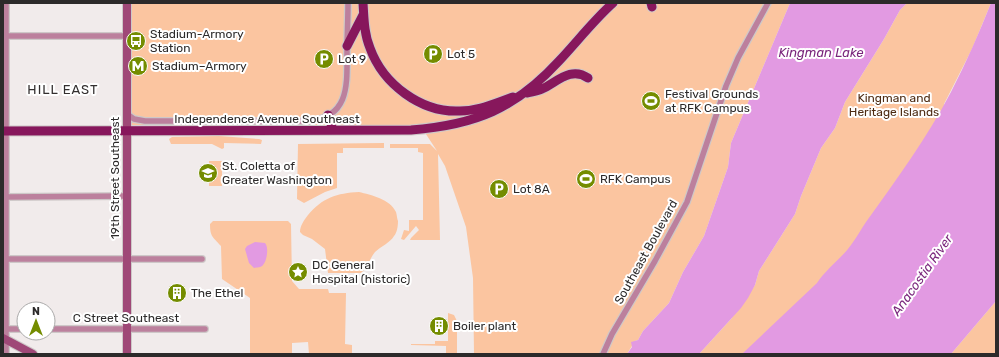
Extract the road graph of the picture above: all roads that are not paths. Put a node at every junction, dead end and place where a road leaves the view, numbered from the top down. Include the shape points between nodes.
1 (6, 3) edge
2 (126, 3) edge
3 (348, 3) edge
4 (363, 3) edge
5 (603, 3) edge
6 (613, 3) edge
7 (768, 3) edge
8 (364, 14) junction
9 (588, 28) junction
10 (4, 36) edge
11 (127, 36) junction
12 (347, 46) junction
13 (588, 78) dead end
14 (524, 94) junction
15 (494, 108) junction
16 (127, 114) junction
17 (328, 115) junction
18 (209, 126) junction
19 (278, 126) junction
20 (333, 130) junction
21 (4, 131) edge
22 (127, 132) junction
23 (127, 196) junction
24 (6, 197) junction
25 (4, 215) edge
26 (6, 259) junction
27 (126, 259) junction
28 (202, 259) dead end
29 (4, 329) edge
30 (16, 329) edge
31 (56, 329) edge
32 (127, 329) junction
33 (205, 329) dead end
34 (4, 339) edge
35 (6, 354) edge
36 (33, 354) edge
37 (126, 354) edge
38 (603, 354) edge

1 - 10 street
2 - 11 main road, 19th Street Southeast
3 - 12 street
4 - 8 main road, Independence Avenue Southeast
5 - 9 main road
6 - 9 main road, Independence Avenue Southeast
7 - 38 street, Southeast Boulevard via 726,86 686,202
8 - 12 main road
8 - 15 main road, Independence Avenue Southeast via 370,50 386,76 408,96 441,110
9 - 14 main road, Independence Avenue Southeast via 550,71
10 - 11 street
10 - 21 street
11 - 16 main road, 19th Street Southeast
12 - 17 street via 346,93 340,105
13 - 14 main road via 582,74 571,74 542,89
14 - 15 main road, Independence Avenue Southeast
15 - 20 main road, Independence Avenue Southeast via 481,118 426,129
16 - 18 street, Independence Avenue Southeast via 142,121
16 - 22 main road, 19th Street Southeast
17 - 19 street, Independence Avenue Southeast via 313,121
17 - 20 main road
18 - 19 main road, Independence Avenue Southeast
18 - 22 main road, Independence Avenue Southeast
19 - 20 main road, Independence Avenue Southeast
21 - 22 main road, Independence Avenue Southeast
21 - 24 street
22 - 23 main road, 19th Street Southeast
23 - 24 street
23 - 27 main road, 19th Street Southeast
24 - 25 street
25 - 26 street
26 - 27 street
26 - 29 street
27 - 28 street
27 - 32 main road, 19th Street Southeast
29 - 30 street
29 - 34 street
31 - 32 street, C Street Southeast
32 - 33 street, C Street Southeast
32 - 37 main road, 19th Street Southeast
34 - 35 street
34 - 36 main road

